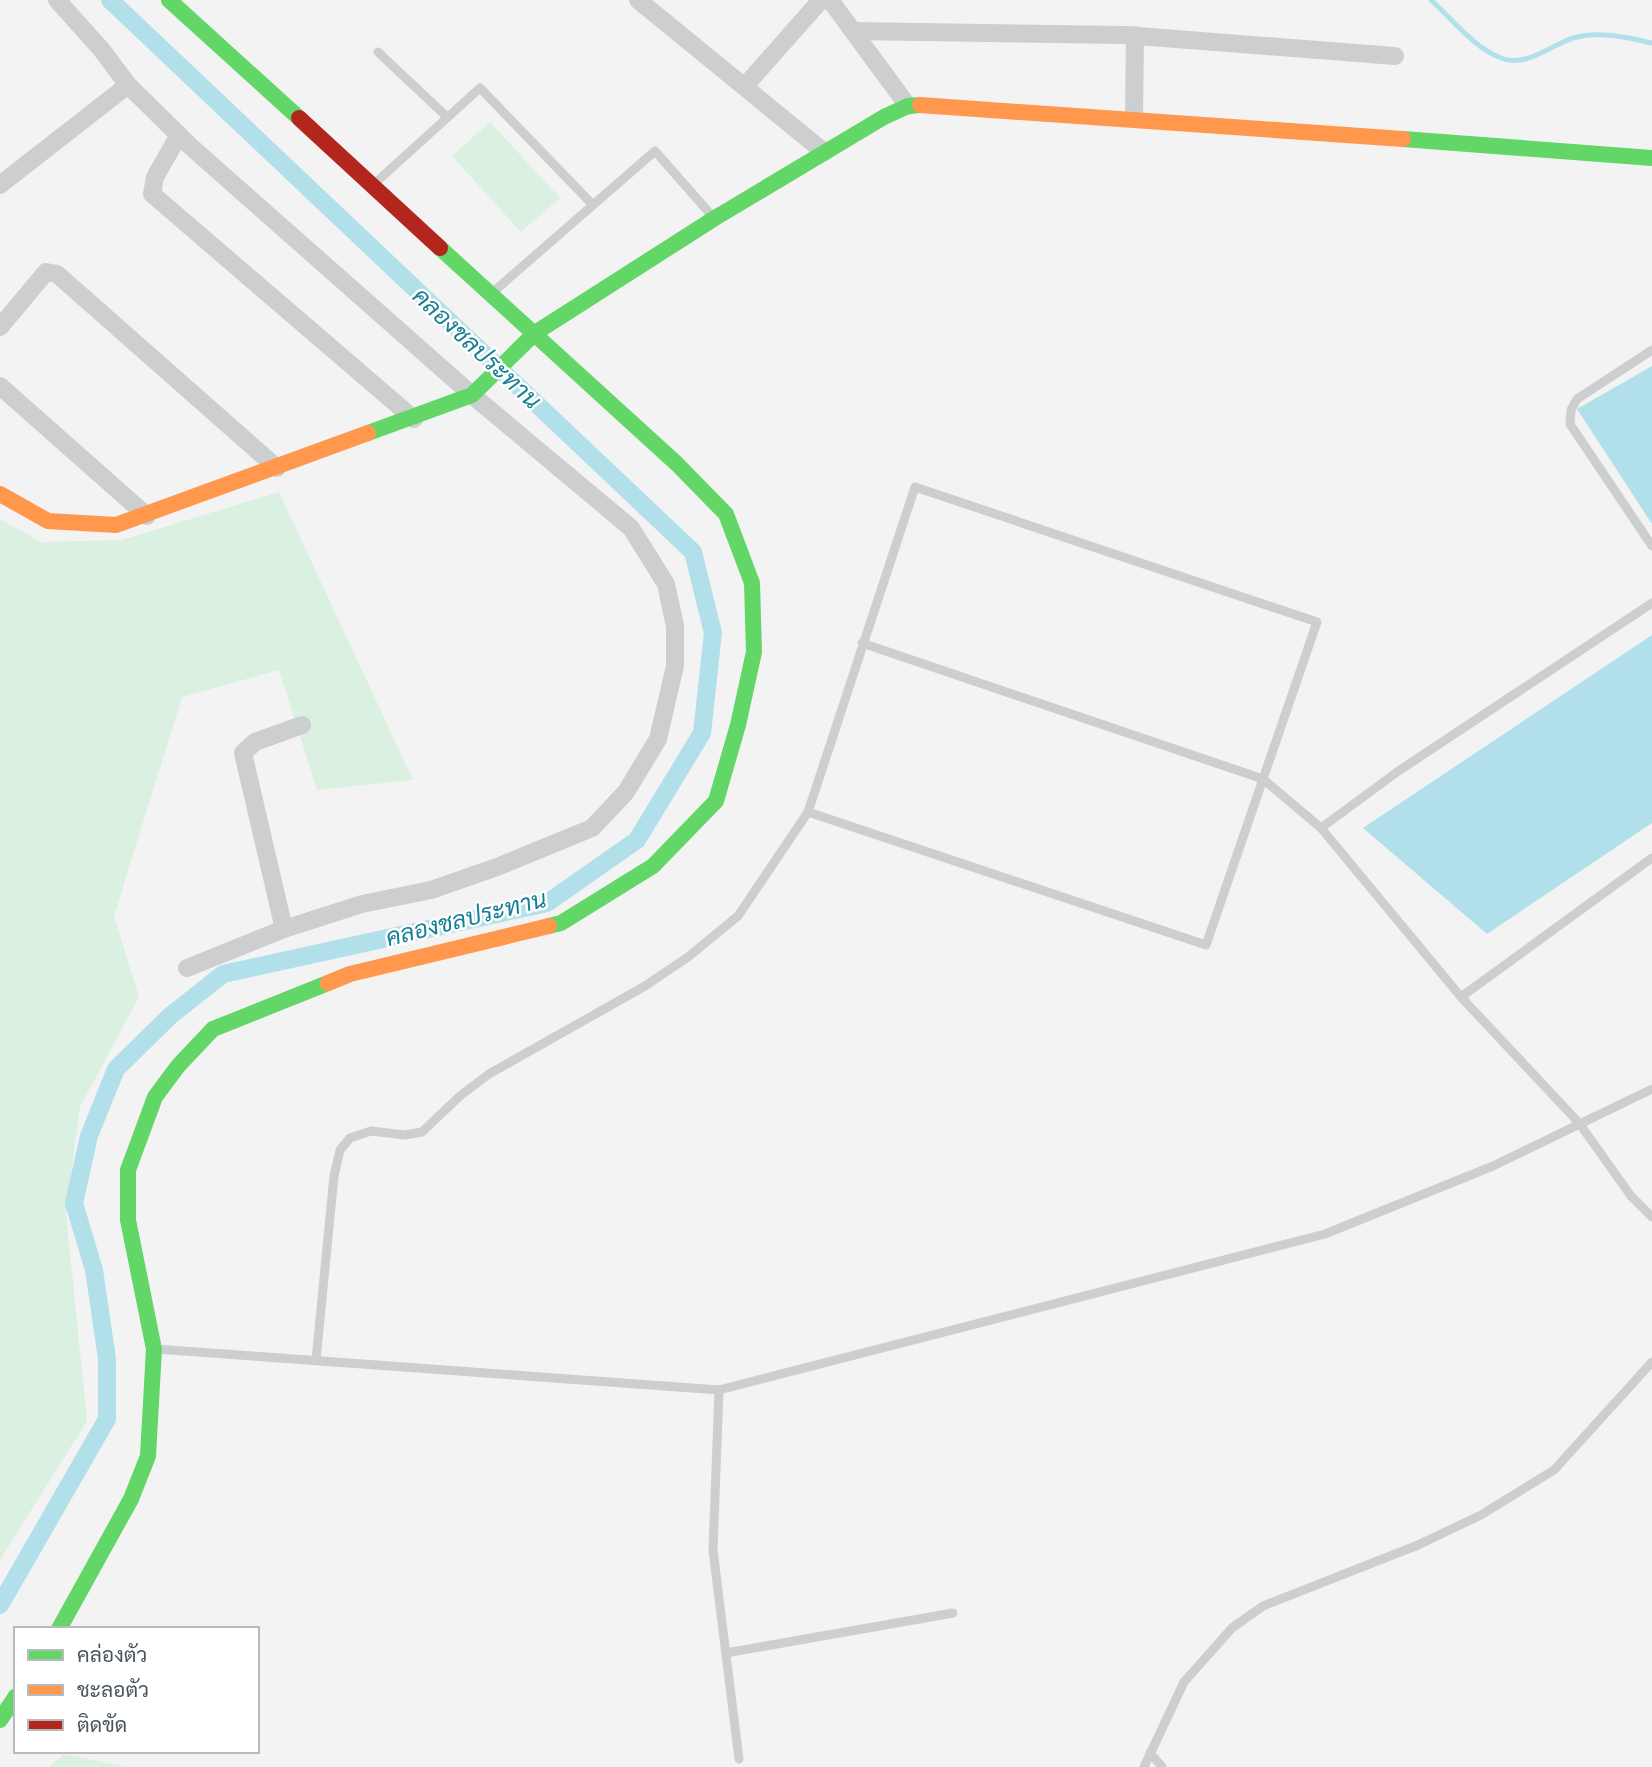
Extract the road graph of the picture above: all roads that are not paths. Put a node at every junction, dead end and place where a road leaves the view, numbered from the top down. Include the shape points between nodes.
1 (57, 0) edge
2 (169, 0) edge
3 (638, 0) edge
4 (821, 0) edge
5 (830, 0) edge
6 (853, 31) junction
7 (1135, 36) junction
8 (378, 52) dead end
9 (1395, 56) dead end
10 (128, 85) junction
11 (745, 86) junction
12 (908, 106) junction
13 (447, 117) junction
14 (1134, 117) junction
15 (179, 135) junction
16 (824, 152) junction
17 (1652, 158) edge
18 (0, 185) edge
19 (372, 186) junction
20 (593, 205) junction
21 (715, 218) junction
22 (492, 293) junction
23 (0, 327) edge
24 (535, 333) junction
25 (1652, 350) edge
26 (0, 386) edge
27 (472, 395) junction
28 (414, 419) junction
29 (277, 468) junction
30 (0, 494) edge
31 (147, 516) junction
32 (1652, 546) edge
33 (1652, 603) edge
34 (862, 643) junction
35 (302, 725) dead end
36 (1263, 779) junction
37 (808, 812) junction
38 (1321, 828) junction
39 (1652, 858) edge
40 (284, 929) junction
41 (187, 968) dead end
42 (1461, 997) junction
43 (1652, 1089) edge
44 (1579, 1123) junction
45 (1652, 1217) edge
46 (154, 1349) junction
47 (316, 1360) junction
48 (1652, 1362) edge
49 (719, 1390) junction
50 (953, 1613) dead end
51 (60, 1627) edge
52 (726, 1653) junction
53 (14, 1699) edge
54 (0, 1720) edge
55 (1150, 1752) junction
56 (739, 1759) dead end
57 (1144, 1767) edge
58 (1162, 1767) edge

1 - 10 street
2 - 19 street
3 - 11 street
4 - 11 street
5 - 6 street
6 - 7 street
6 - 12 street
7 - 9 street
7 - 14 street
8 - 13 lane
10 - 15 street
10 - 18 street
11 - 16 street
12 - 14 street via 933,103
12 - 16 street
13 - 19 lane
13 - 20 lane via 480,88
14 - 17 street
15 - 27 street
15 - 28 street via 155,177 152,194
16 - 21 street
19 - 22 street
20 - 21 lane via 654,151
20 - 22 lane
21 - 24 street
22 - 24 street
23 - 29 street via 46,272 57,274
24 - 27 street
24 - 46 street via 726,514 752,583 754,652 716,801 653,866 561,923 350,974 212,1029 155,1097 128,1170 128,1220
25 - 32 lane via 1577,399 1570,424
26 - 31 street
27 - 28 street
27 - 40 street via 631,528 666,584 675,626 675,666 658,739 626,792 592,828 431,890 362,904
28 - 29 street
29 - 31 street
30 - 31 street via 48,521 116,525
33 - 38 lane via 1397,772
34 - 36 lane
34 - 36 lane via 915,487 1317,622
34 - 37 lane
35 - 40 street via 255,742 243,753
36 - 37 lane via 1206,945
36 - 38 lane
37 - 47 lane via 738,916 688,957 489,1074 422,1132 371,1131 350,1138 340,1150 334,1176
38 - 42 lane
39 - 42 lane
40 - 41 street
42 - 44 lane
43 - 44 lane
44 - 45 lane via 1631,1196
44 - 49 lane via 1493,1166 1325,1234
46 - 47 lane
46 - 51 street via 149,1456 131,1499
47 - 49 lane
48 - 55 lane via 1554,1470 1481,1515 1263,1606 1232,1628 1184,1682
49 - 52 lane via 713,1550
50 - 52 lane
52 - 56 lane
53 - 54 street
55 - 57 lane
55 - 58 lane

